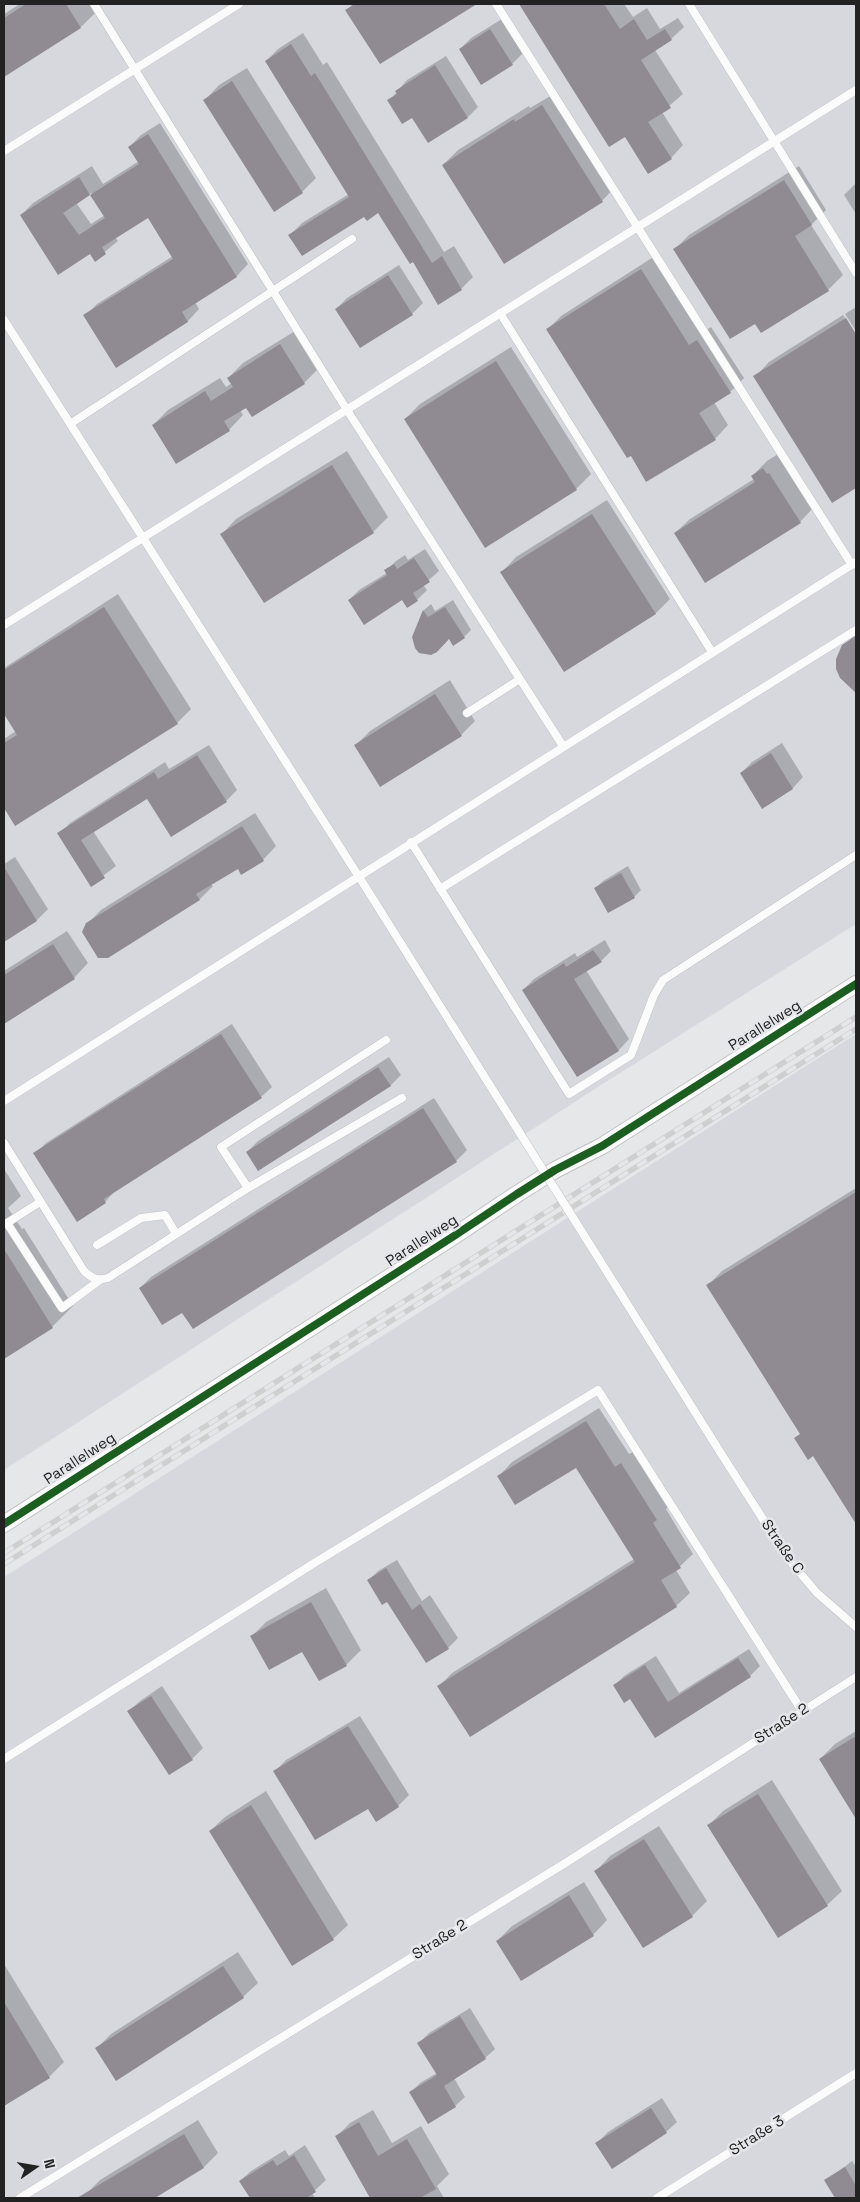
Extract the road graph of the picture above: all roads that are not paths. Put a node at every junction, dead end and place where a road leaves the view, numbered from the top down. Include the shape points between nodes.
1 (94, 4) edge
2 (239, 4) edge
3 (496, 4) edge
4 (689, 4) edge
5 (136, 68) junction
6 (856, 90) edge
7 (775, 141) junction
8 (4, 152) edge
9 (638, 227) junction
10 (352, 239) dead end
11 (856, 273) edge
12 (272, 290) junction
13 (500, 314) junction
14 (4, 320) edge
15 (347, 410) junction
16 (70, 424) junction
17 (142, 537) junction
18 (854, 563) edge
19 (4, 625) edge
20 (856, 630) edge
21 (712, 652) junction
22 (520, 679) junction
23 (467, 713) dead end
24 (563, 746) junction
25 (411, 842) junction
26 (856, 855) edge
27 (359, 876) junction
28 (440, 889) junction
29 (856, 984) edge
30 (386, 1040) dead end
31 (402, 1098) dead end
32 (4, 1101) edge
33 (4, 1143) edge
34 (248, 1188) junction
35 (40, 1202) junction
36 (176, 1234) junction
37 (97, 1245) dead end
38 (100, 1280) junction
39 (4, 1524) edge
40 (856, 1627) edge
41 (856, 1676) edge
42 (802, 1711) junction
43 (4, 1759) edge
44 (856, 2072) edge
45 (20, 2198) edge
46 (657, 2198) edge

1 - 5 lane
2 - 5 lane
3 - 9 lane
4 - 7 lane
5 - 8 lane
5 - 12 lane
6 - 7 lane
7 - 9 lane
7 - 11 lane
9 - 13 lane
9 - 18 lane
10 - 12 lane
12 - 15 lane
12 - 16 lane
13 - 15 lane
13 - 21 lane
14 - 16 lane, Straße C
15 - 17 lane
15 - 22 lane
16 - 17 lane, Straße C
17 - 19 lane
17 - 27 lane, Straße C
18 - 21 lane
20 - 28 lane
21 - 24 lane
22 - 23 lane
22 - 24 lane
24 - 25 lane
25 - 27 lane
25 - 28 lane
26 - 28 lane via 663,980 631,1055 569,1094
27 - 32 lane
27 - 40 lane, Straße C, bridge via 789,1560 817,1593
29 - 39 street, Parallelweg via 602,1146 517,1194
30 - 34 lane via 221,1146
31 - 34 lane
33 - 35 lane
34 - 36 lane
35 - 38 lane via 84,1271 92,1279
35 - 38 lane via 7,1223 62,1308
36 - 37 lane via 165,1215 141,1218
36 - 38 lane
41 - 42 lane, Straße 2
42 - 43 lane via 598,1390 316,1562
42 - 45 lane, Straße 2 via 558,1867
44 - 46 lane, Straße 3

